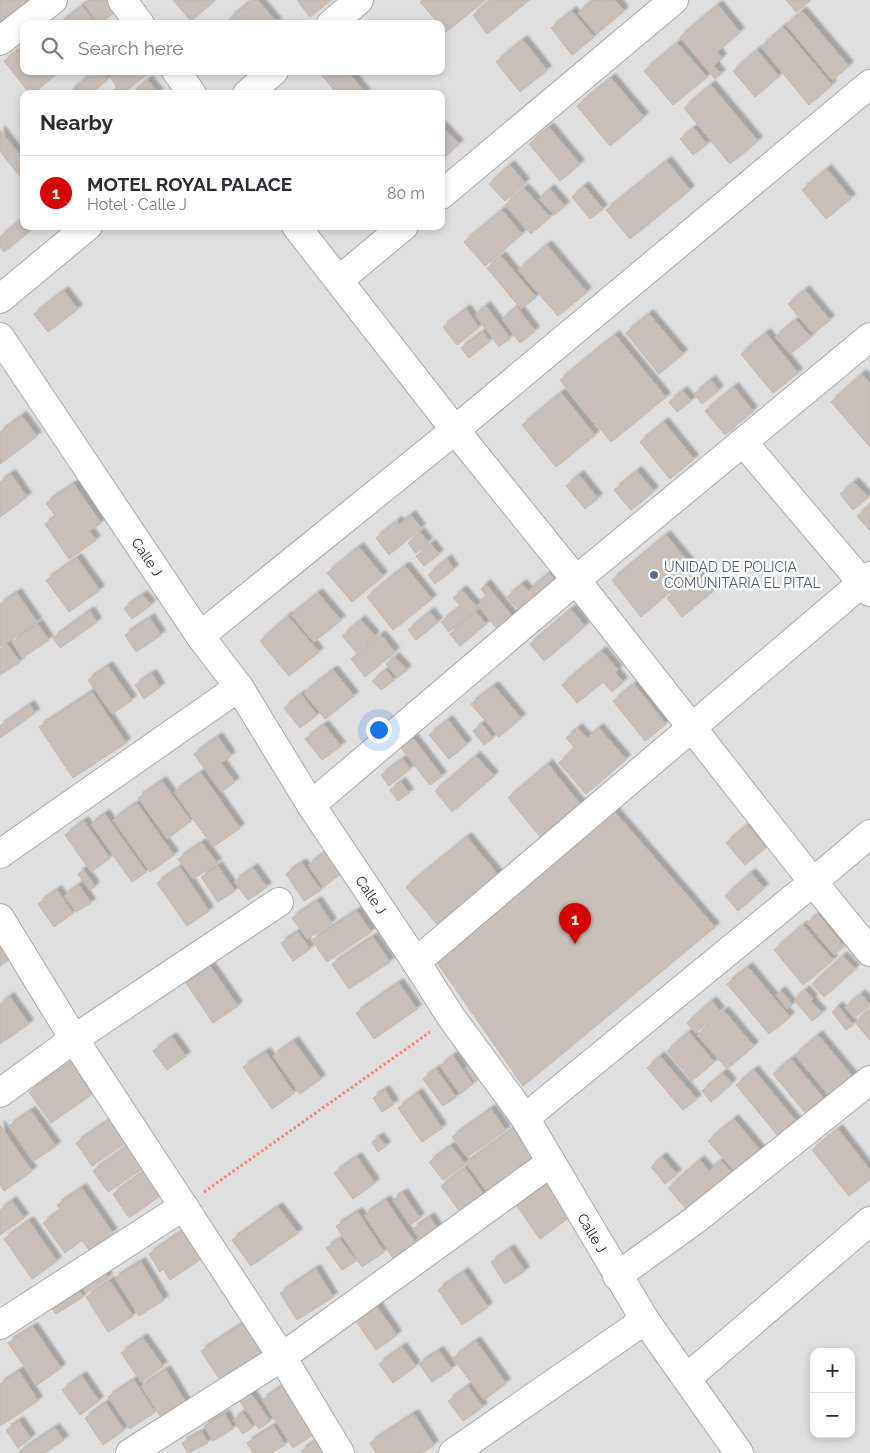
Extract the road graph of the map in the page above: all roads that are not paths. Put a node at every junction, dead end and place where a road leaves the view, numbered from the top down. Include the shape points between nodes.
1 (53, 0) edge
2 (122, 0) edge
3 (359, 0) edge
4 (674, 0) edge
5 (27, 20) edge
6 (137, 20) edge
7 (336, 20) edge
8 (20, 26) edge
9 (0, 41) edge
10 (179, 75) edge
11 (269, 75) edge
12 (870, 84) edge
13 (189, 90) edge
14 (252, 90) edge
15 (445, 192) edge
16 (83, 230) edge
17 (299, 230) edge
18 (399, 230) edge
19 (339, 280) junction
20 (0, 299) edge
21 (870, 337) edge
22 (4, 353) edge
23 (455, 430) junction
24 (743, 442) junction
25 (576, 580) junction
26 (867, 584) edge
27 (200, 636) junction
28 (239, 687) junction
29 (691, 727) junction
30 (310, 805) junction
31 (870, 834) edge
32 (0, 854) edge
33 (813, 882) junction
34 (279, 902) dead end
35 (0, 918) edge
36 (870, 952) edge
37 (416, 962) junction
38 (74, 1039) junction
39 (870, 1080) edge
40 (0, 1093) edge
41 (524, 1118) junction
42 (550, 1163) junction
43 (184, 1206) junction
44 (870, 1221) edge
45 (617, 1276) junction
46 (645, 1320) junction
47 (0, 1325) edge
48 (282, 1357) junction
49 (687, 1378) junction
50 (481, 1445) edge
51 (130, 1453) edge
52 (340, 1453) edge
53 (453, 1453) edge
54 (739, 1453) edge

1 - 5 street
2 - 6 street
3 - 7 street
4 - 15 street
8 - 9 street
10 - 13 street
11 - 14 street
12 - 23 street
16 - 20 street
17 - 19 street
18 - 19 street
19 - 23 street
21 - 24 street
22 - 27 street, Calle J
23 - 25 street
23 - 27 street
24 - 25 street
24 - 26 street
25 - 29 street
25 - 30 street
26 - 29 street
27 - 28 street, Calle J
28 - 30 street, Calle J
28 - 32 street
29 - 33 street
29 - 37 street
30 - 37 street, Calle J
31 - 33 street
33 - 36 street
33 - 41 street
34 - 38 street
35 - 38 street
37 - 41 street, Calle J via 450,1017
38 - 40 street
38 - 43 street
39 - 45 street via 695,1220
41 - 42 street, Calle J
42 - 45 street, Calle J
42 - 48 street
43 - 47 street
43 - 48 street
44 - 49 street
45 - 46 street, Calle J
46 - 49 street, Calle J
46 - 50 street
48 - 51 street
48 - 52 street
49 - 54 street, Calle J
50 - 53 street

